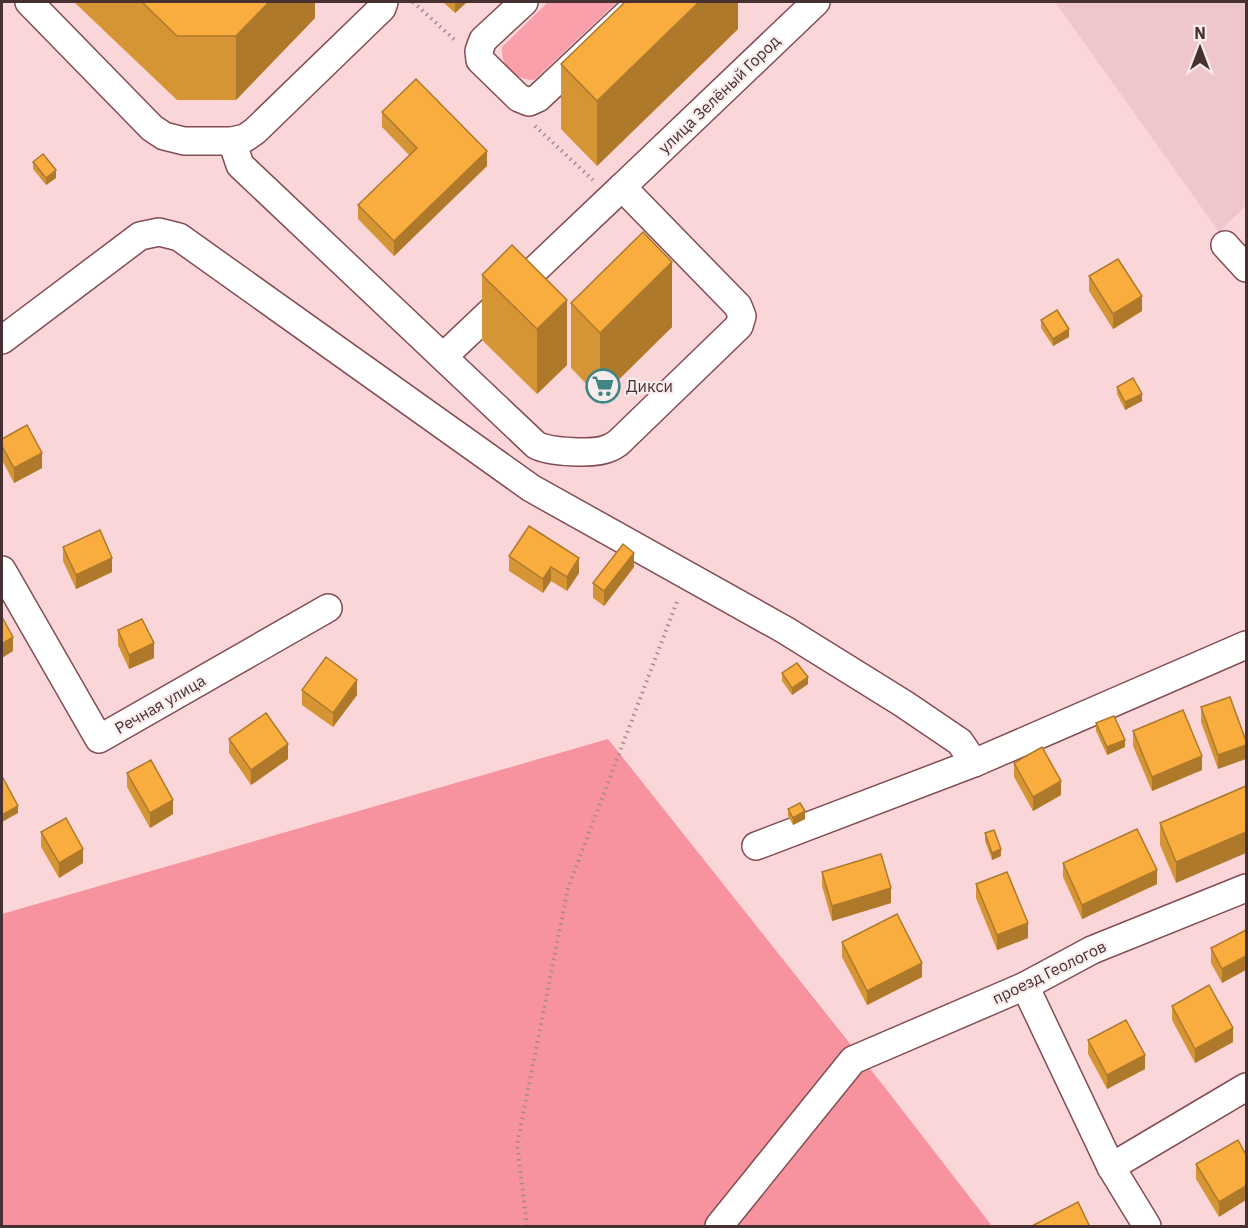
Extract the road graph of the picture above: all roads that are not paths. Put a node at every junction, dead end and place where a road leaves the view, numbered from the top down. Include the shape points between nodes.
1 (29, 2) edge
2 (384, 2) edge
3 (525, 2) edge
4 (640, 2) edge
5 (801, 6) edge
6 (232, 141) junction
7 (622, 187) junction
8 (1225, 244) dead end
9 (1246, 268) edge
10 (2, 340) edge
11 (443, 357) junction
12 (2, 570) edge
13 (328, 608) dead end
14 (1246, 645) edge
15 (974, 763) junction
16 (756, 846) dead end
17 (1246, 888) edge
18 (1025, 986) junction
19 (1246, 1087) edge
20 (1111, 1167) junction
21 (719, 1227) edge
22 (1147, 1227) edge

1 - 6 street via 152,128 184,141
2 - 6 street via 255,131
3 - 4 street via 483,40 479,51 480,60 519,99 529,102 538,99
5 - 7 street, улица Зелёный Город
6 - 11 street via 240,165
7 - 11 street, улица Зелёный Город
7 - 11 street via 738,306 742,316 739,326 626,435 609,449 597,451 541,448
8 - 9 street
10 - 15 street via 140,236 159,232 178,237 531,488 785,630 960,742
12 - 13 street, Речная улица via 99,739
14 - 15 street
15 - 16 street
17 - 18 street, проезд Геологов via 1092,950
18 - 20 street
18 - 21 street, проезд Геологов via 854,1060
19 - 20 street
20 - 22 street

